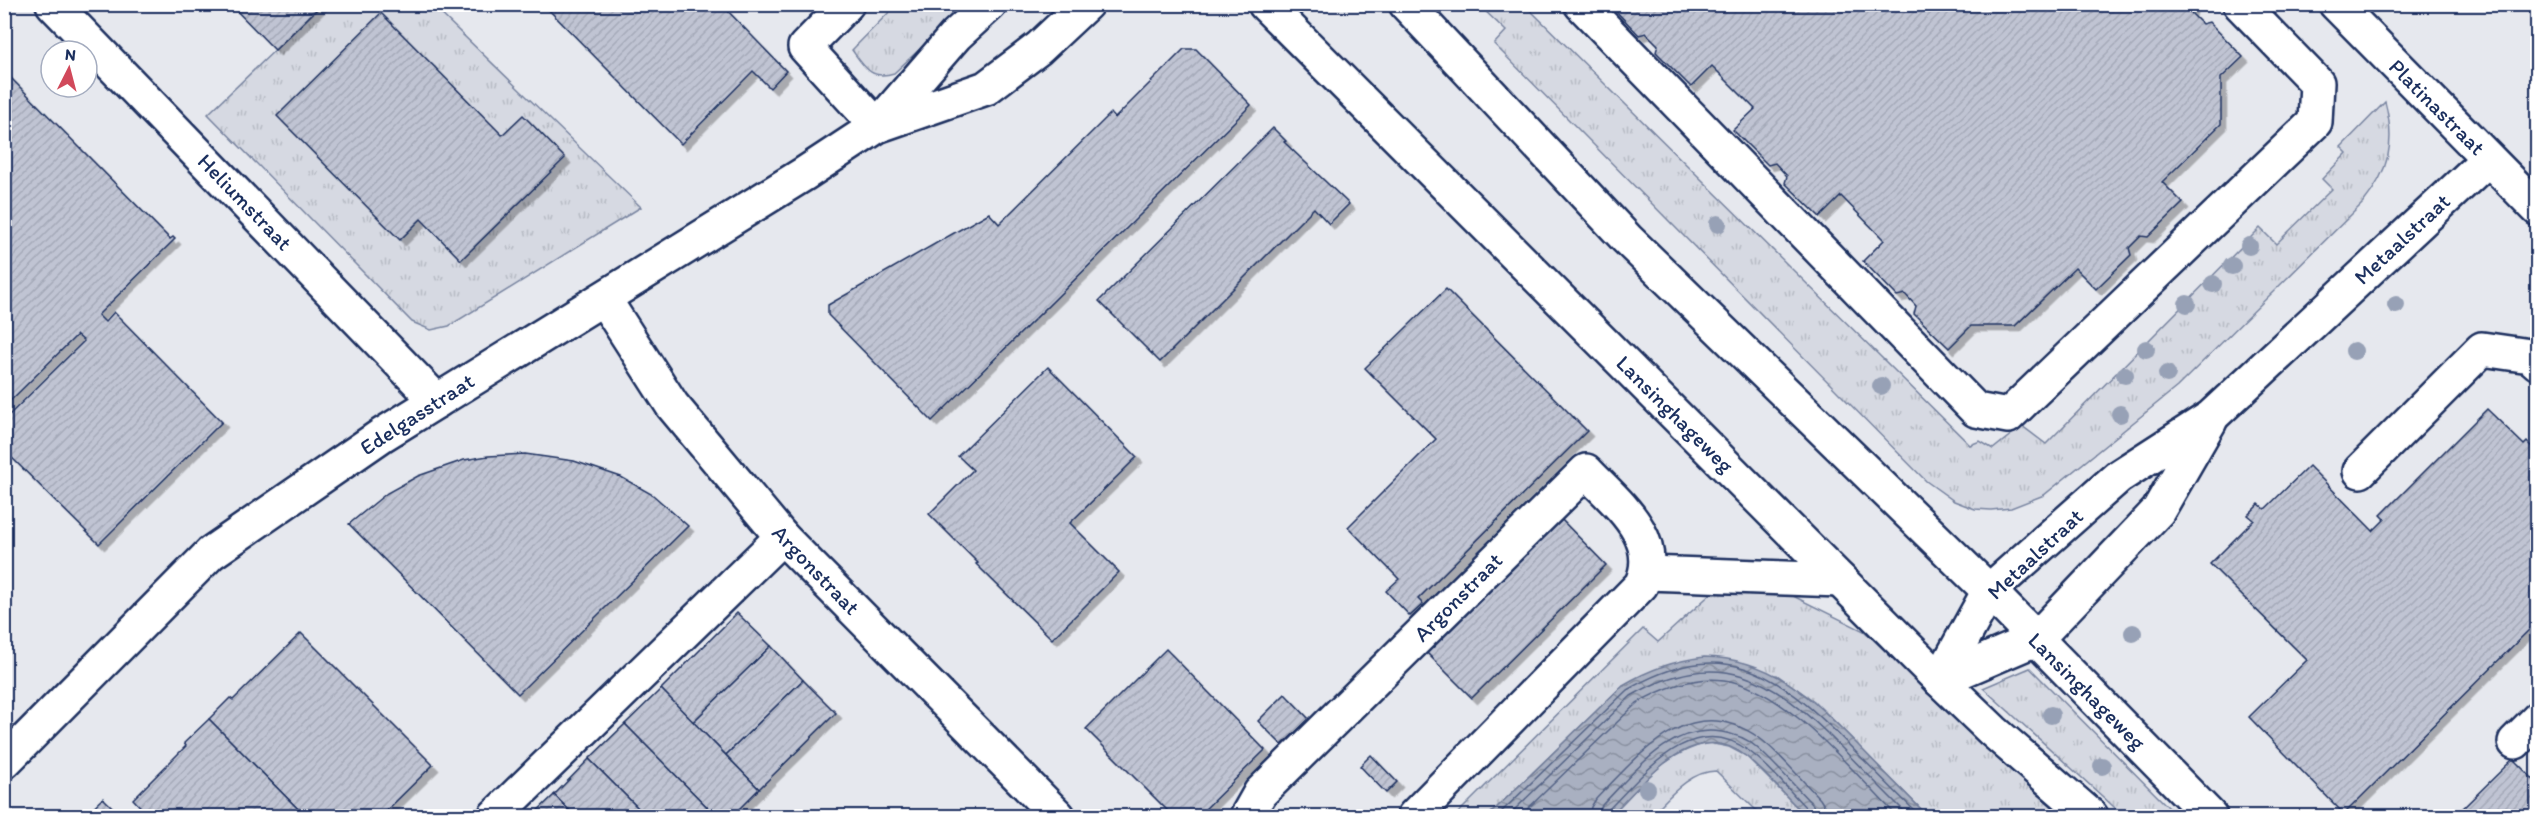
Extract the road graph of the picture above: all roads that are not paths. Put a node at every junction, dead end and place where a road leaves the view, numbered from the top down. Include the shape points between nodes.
1 (53, 4) edge
2 (847, 4) edge
3 (990, 4) edge
4 (1086, 4) edge
5 (1265, 4) edge
6 (1406, 4) edge
7 (1581, 4) edge
8 (2240, 4) edge
9 (2336, 4) edge
10 (877, 126) junction
11 (2488, 159) junction
12 (2538, 208) edge
13 (604, 299) junction
14 (2538, 363) edge
15 (437, 401) junction
16 (2211, 417) junction
17 (2360, 471) dead end
18 (782, 537) junction
19 (1647, 573) junction
20 (1840, 580) junction
21 (1989, 591) junction
22 (2036, 639) junction
23 (1940, 680) junction
24 (4, 762) edge
25 (495, 816) edge
26 (1058, 816) edge
27 (1247, 816) edge
28 (1414, 816) edge
29 (2091, 816) edge
30 (2210, 816) edge

1 - 15 street, Heliumstraat
2 - 10 street via 805,47
3 - 10 street, Edelgasstraat via 956,35
4 - 10 street, Edelgasstraat via 1039,48 986,88
5 - 20 street, Lansinghageweg
6 - 21 street, Lansinghageweg via 1627,239
7 - 8 street via 1976,410 2008,416 2315,122 2317,83
9 - 11 street, Platinastraat
10 - 13 street, Edelgasstraat
11 - 12 street, Platinastraat
11 - 16 street, Metaalstraat
13 - 15 street, Edelgasstraat
13 - 18 street, Argonstraat via 672,405
14 - 17 street via 2530,356 2482,349
15 - 24 street, Edelgasstraat via 211,553
16 - 21 street, Metaalstraat via 2118,477
16 - 22 street, Metaalstraat via 2158,511
18 - 25 street
18 - 26 street, Argonstraat
19 - 20 street
19 - 27 street, Argonstraat via 1647,548 1642,532 1586,471 1260,793
19 - 28 street via 1641,585
20 - 23 street, Lansinghageweg
21 - 22 street, Lansinghageweg
21 - 23 street, Metaalstraat
22 - 23 street, Metaalstraat
22 - 30 street, Lansinghageweg
23 - 29 street, Lansinghageweg

